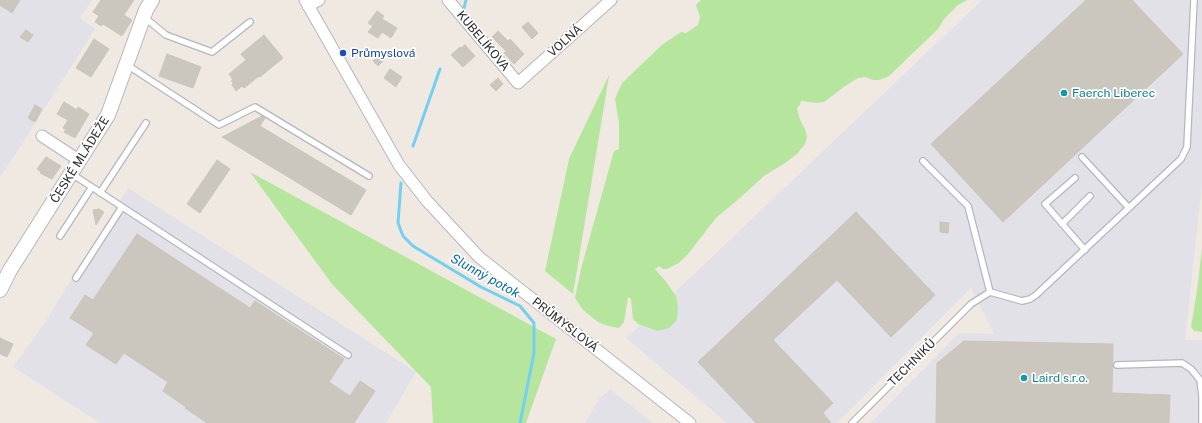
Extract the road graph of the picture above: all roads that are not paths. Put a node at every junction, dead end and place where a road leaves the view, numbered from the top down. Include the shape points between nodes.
1 (152, 0) edge
2 (319, 0) edge
3 (448, 0) edge
4 (611, 0) edge
5 (1194, 0) edge
6 (307, 3) edge
7 (144, 17) junction
8 (250, 22) dead end
9 (127, 64) junction
10 (518, 83) joint
11 (146, 123) dead end
12 (42, 136) dead end
13 (1082, 157) dead end
14 (80, 161) junction
15 (923, 161) dead end
16 (72, 174) junction
17 (369, 176) dead end
18 (1074, 178) dead end
19 (92, 187) junction
20 (100, 193) junction
21 (1090, 196) dead end
22 (122, 207) junction
23 (1129, 208) junction
24 (1062, 224) junction
25 (60, 236) dead end
26 (1085, 250) junction
27 (76, 278) dead end
28 (0, 290) edge
29 (990, 292) junction
30 (348, 355) dead end
31 (1117, 365) dead end
32 (690, 423) edge
33 (852, 423) edge
34 (1202, 423) edge

1 - 7 street, ČESKÉ MLÁDEŽE
2 - 6 street
3 - 10 street, KUBELÍKOVA
4 - 10 street, VOLNÁ
5 - 23 lane via 1187,147 1181,159
6 - 32 street, PRŮMYSLOVÁ via 399,165 427,201 479,257
7 - 8 lane via 166,35 212,52
7 - 9 street, ČESKÉ MLÁDEŽE
9 - 14 street, ČESKÉ MLÁDEŽE via 108,115
9 - 17 lane via 219,125 255,107
11 - 20 lane
12 - 14 street
13 - 23 lane
14 - 16 street, ČESKÉ MLÁDEŽE
15 - 29 lane via 968,206
16 - 19 lane
16 - 28 street, ČESKÉ MLÁDEŽE via 10,270
18 - 24 lane via 1045,204
19 - 20 lane
19 - 25 lane
20 - 22 lane
21 - 24 lane
22 - 27 lane
22 - 30 lane
23 - 26 lane
24 - 26 lane
26 - 29 lane via 1030,299 1022,301
29 - 33 lane, TECHNIKŮ via 971,304
31 - 34 lane via 1182,363 1191,369 1200,380

